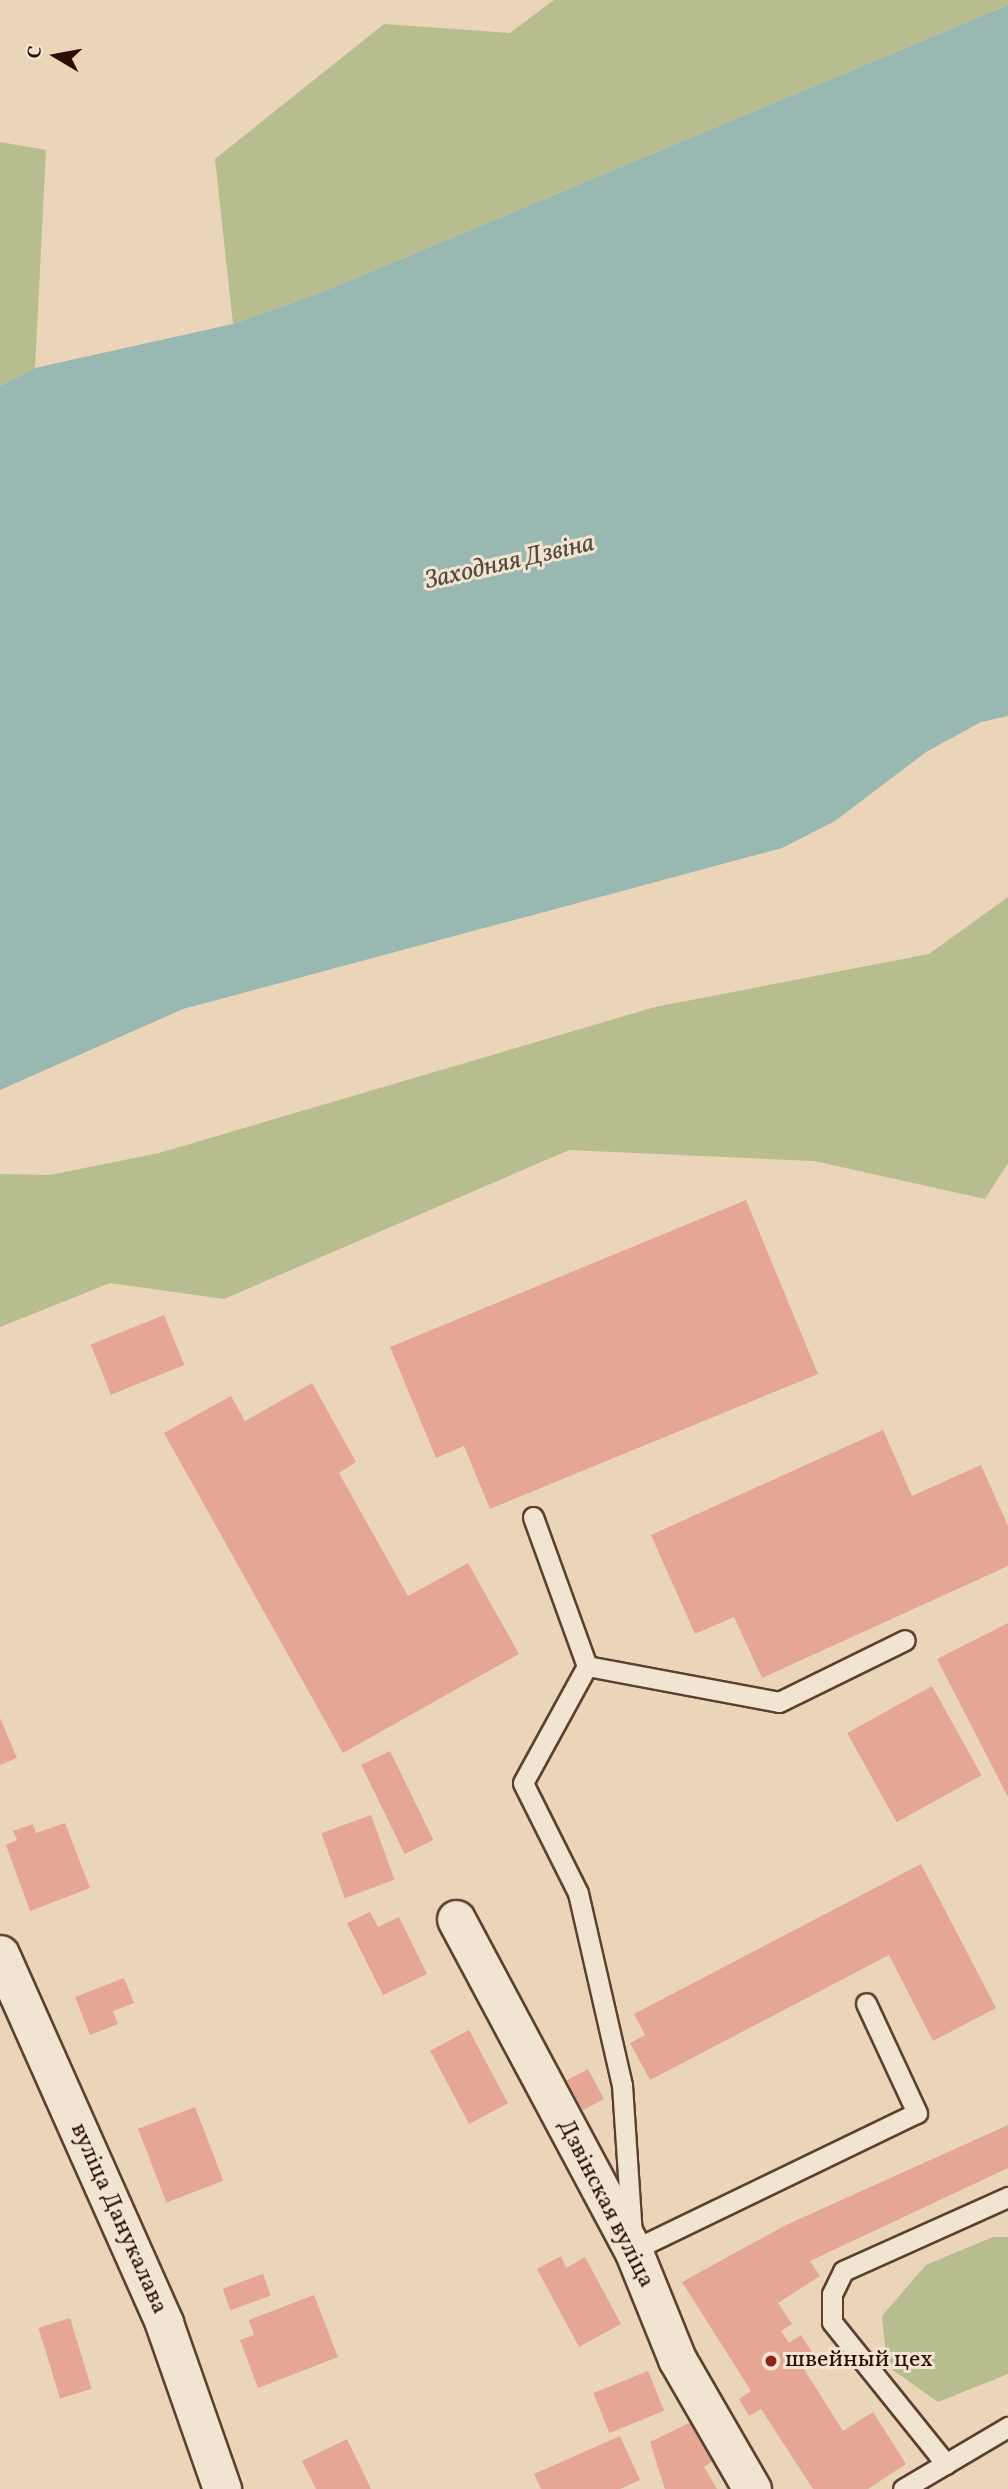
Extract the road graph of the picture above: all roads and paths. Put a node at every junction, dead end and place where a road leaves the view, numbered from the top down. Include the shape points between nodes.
1 (533, 1517) dead end
2 (905, 1640) dead end
3 (586, 1666) junction
4 (456, 1919) dead end
5 (0, 1954) edge
6 (866, 2003) dead end
7 (1008, 2197) edge
8 (633, 2250) junction
9 (1008, 2427) edge
10 (946, 2464) junction
11 (916, 2486) edge
12 (222, 2489) edge
13 (752, 2489) edge

1 - 3 lane
2 - 3 lane via 779,1702
3 - 8 lane via 523,1783 578,1893 622,2085
4 - 8 street, Дзвінская вуліца
5 - 12 street, вуліца Данукалава via 164,2323
6 - 8 lane via 917,2113
7 - 10 lane via 843,2271 832,2294 832,2322
8 - 13 street, Дзвінская вуліца via 677,2359
9 - 10 lane
10 - 11 lane

